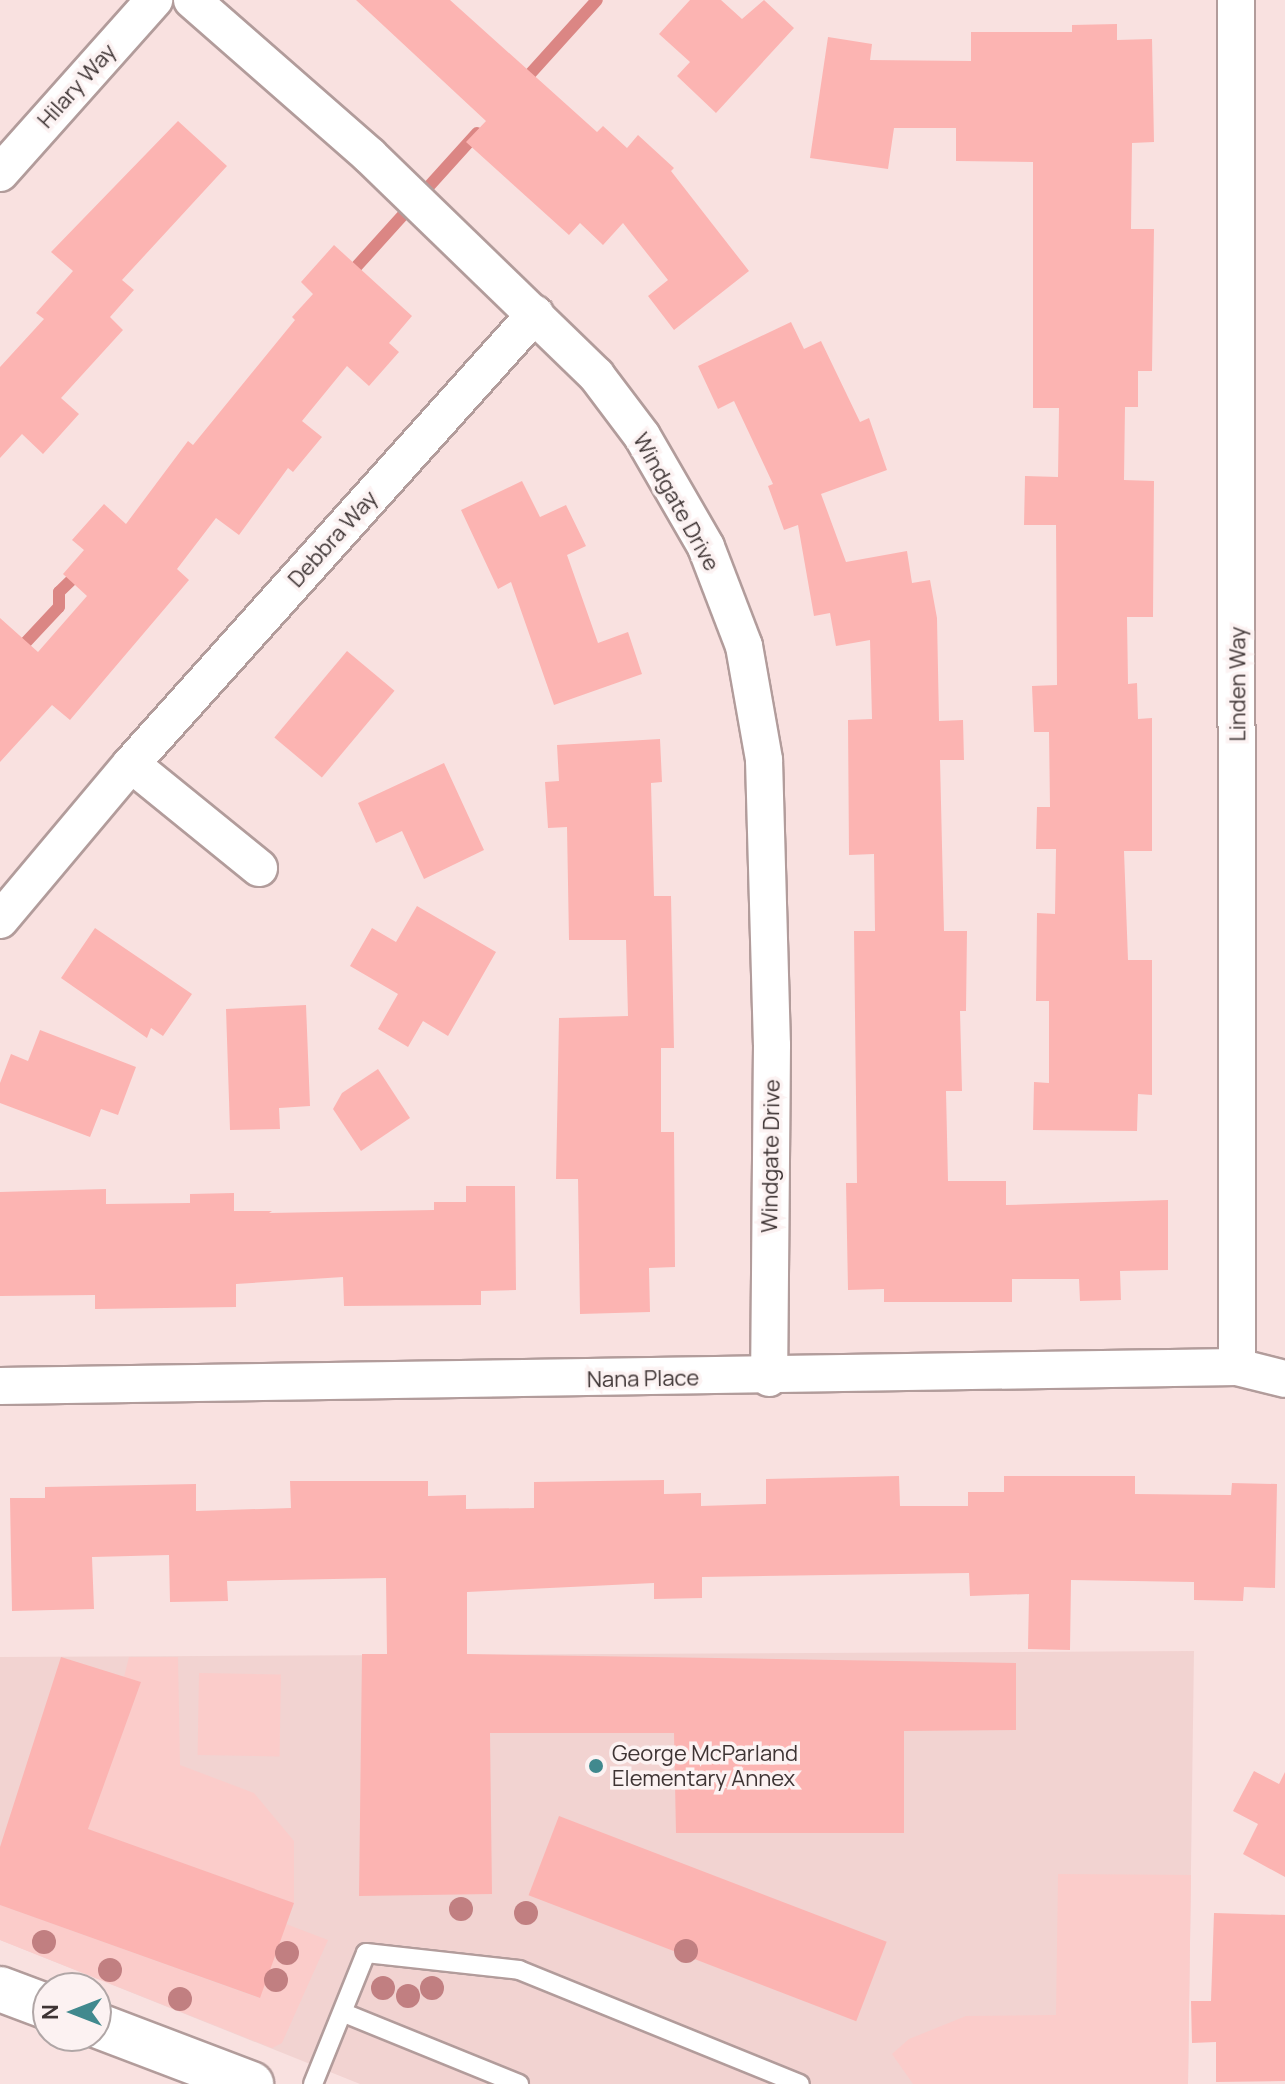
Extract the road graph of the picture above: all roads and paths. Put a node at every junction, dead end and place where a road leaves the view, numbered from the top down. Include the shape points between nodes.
1 (154, 0) edge
2 (192, 0) edge
3 (1236, 0) edge
4 (0, 173) edge
5 (535, 314) junction
6 (131, 764) junction
7 (259, 868) dead end
8 (0, 920) edge
9 (1237, 1367) junction
10 (769, 1378) junction
11 (1285, 1379) edge
12 (0, 1386) edge
13 (0, 1989) edge
14 (32, 2001) edge
15 (344, 2013) junction
16 (112, 2031) edge
17 (251, 2084) edge
18 (313, 2084) edge
19 (519, 2084) edge
20 (800, 2084) edge

1 - 4 street, Hilary Way
2 - 5 street, Windgate Drive via 370,156
3 - 9 street, Linden Way
5 - 6 street, Debbra Way
5 - 10 street, Windgate Drive via 596,375 642,436 706,547 744,646 764,760 772,1045
6 - 7 street
6 - 8 street, Debbra Way
9 - 10 street, Nana Place
9 - 11 street, Nana Place
10 - 12 street, Nana Place
13 - 14 street
15 - 18 lane
15 - 19 lane
15 - 20 lane via 366,1953 519,1970
16 - 17 street

